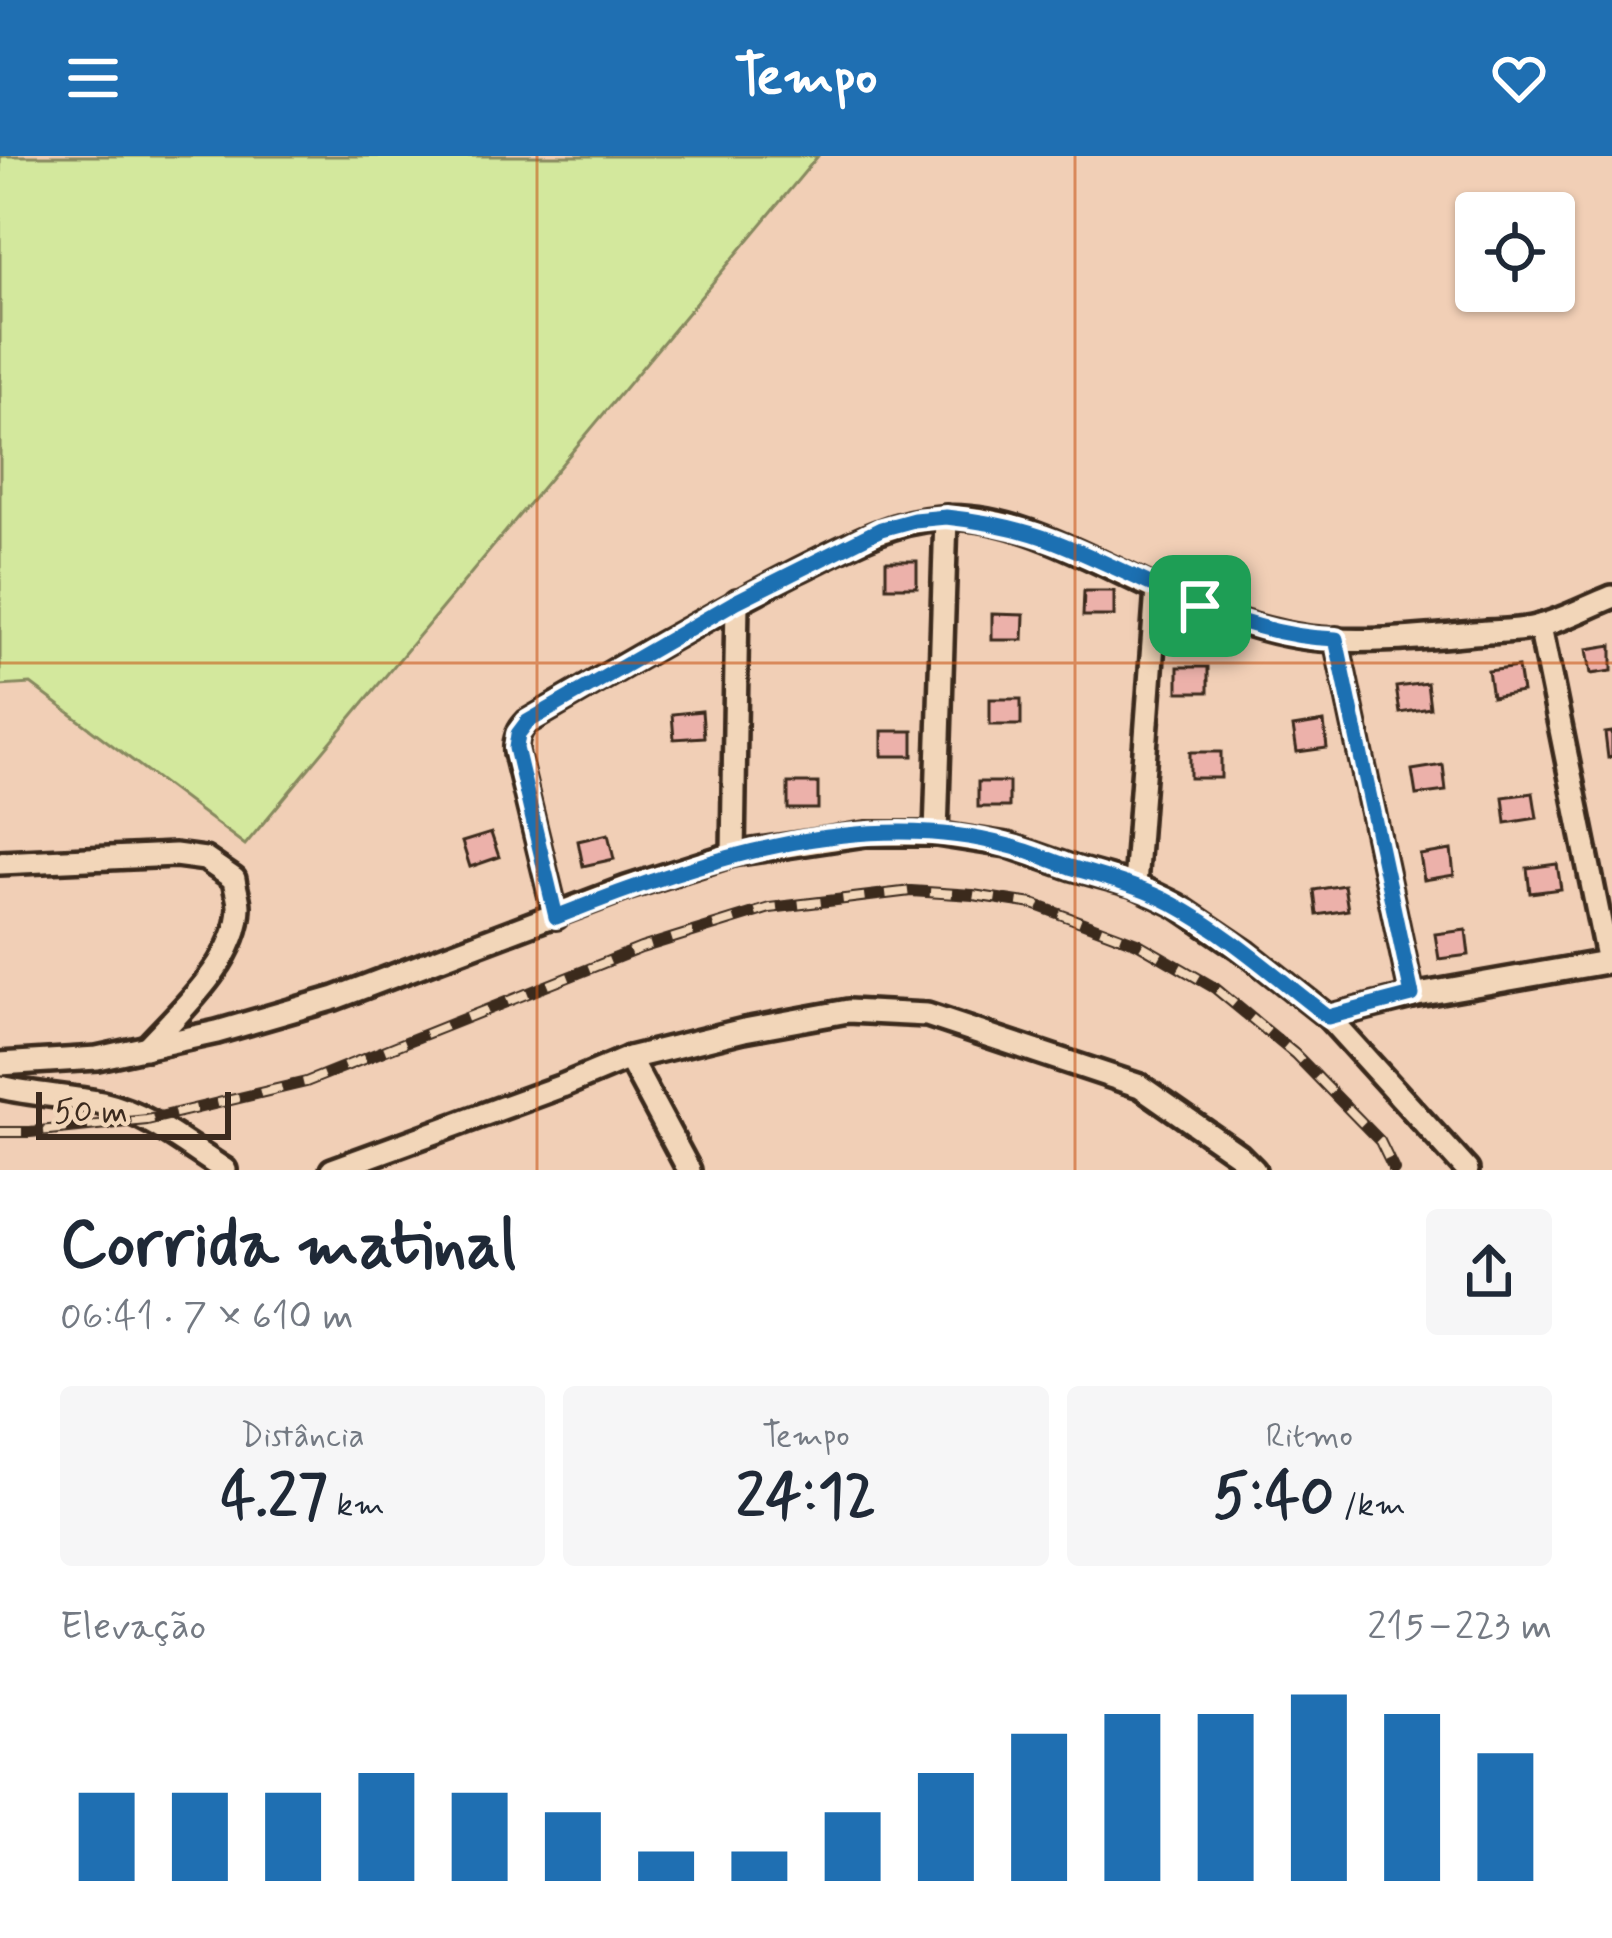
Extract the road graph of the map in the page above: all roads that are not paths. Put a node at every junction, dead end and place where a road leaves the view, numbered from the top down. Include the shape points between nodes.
1 (946, 517) junction
2 (1157, 590) junction
3 (1612, 597) edge
4 (737, 601) junction
5 (1540, 626) junction
6 (1336, 639) junction
7 (936, 834) junction
8 (733, 854) junction
9 (0, 863) edge
10 (1135, 885) junction
11 (556, 917) junction
12 (1610, 961) edge
13 (1412, 995) junction
14 (1328, 1017) junction
15 (145, 1048) junction
16 (628, 1058) junction
17 (0, 1064) edge
18 (0, 1087) edge
19 (225, 1170) edge
20 (332, 1170) edge
21 (689, 1170) edge
22 (1254, 1170) edge
23 (1467, 1170) edge

1 - 2 street via 1054,541
1 - 4 street via 881,529
1 - 7 street
2 - 6 street via 1256,626
2 - 10 street
3 - 5 street
4 - 8 street
4 - 11 street via 518,734
5 - 6 street
5 - 12 street
6 - 13 street
7 - 8 street via 866,834
7 - 10 street via 1007,845
8 - 11 street
9 - 15 street via 175,855 205,859 234,879 239,908 213,974
10 - 14 street via 1247,952
11 - 15 street via 335,998
12 - 13 street
13 - 14 street
14 - 23 street
15 - 17 street
16 - 20 street
16 - 21 street
16 - 22 street via 848,1011 926,1015 1140,1086
18 - 19 street via 105,1104 147,1120

